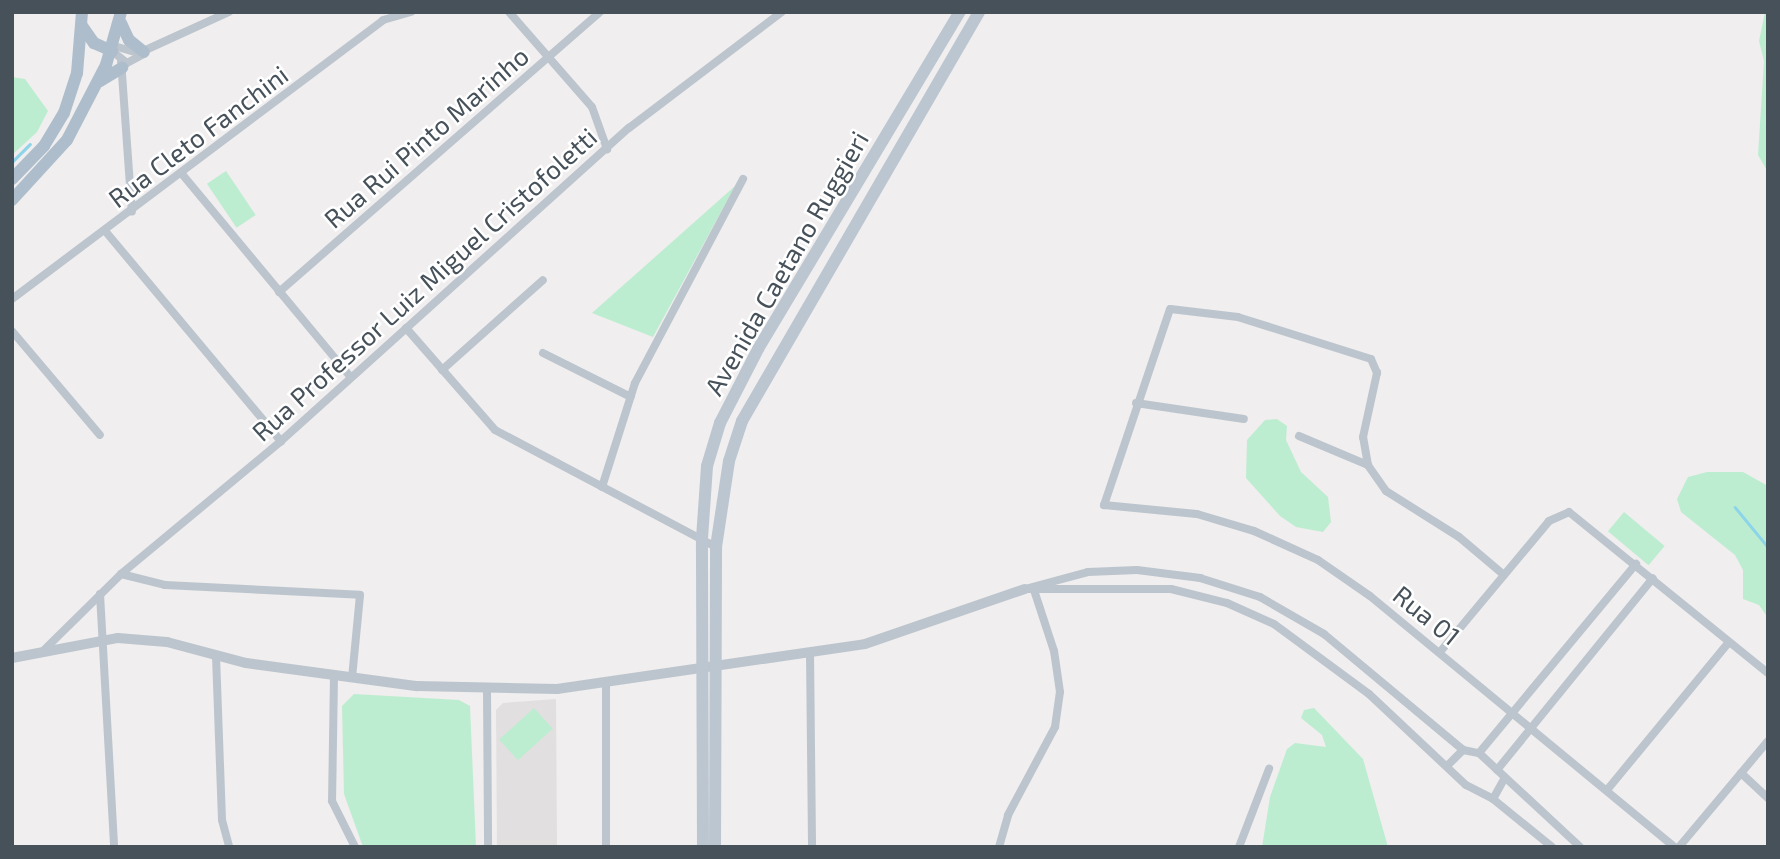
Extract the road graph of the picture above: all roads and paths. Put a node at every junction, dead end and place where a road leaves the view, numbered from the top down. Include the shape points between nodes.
1 (82, 12) edge
2 (229, 12) edge
3 (411, 12) edge
4 (509, 12) edge
5 (600, 12) edge
6 (782, 12) edge
7 (960, 12) edge
8 (979, 12) edge
9 (121, 18) edge
10 (82, 26) junction
11 (129, 54) junction
12 (549, 57) junction
13 (97, 84) junction
14 (607, 149) junction
15 (181, 174) junction
16 (12, 179) edge
17 (743, 179) dead end
18 (12, 200) edge
19 (132, 212) junction
20 (106, 232) junction
21 (543, 280) dead end
22 (279, 292) junction
23 (12, 299) edge
24 (406, 328) junction
25 (12, 331) edge
26 (543, 353) dead end
27 (442, 370) junction
28 (349, 375) junction
29 (631, 397) junction
30 (1136, 403) junction
31 (1244, 419) dead end
32 (100, 435) dead end
33 (1299, 436) dead end
34 (281, 441) junction
35 (1368, 465) junction
36 (602, 487) junction
37 (702, 538) junction
38 (716, 547) junction
39 (1636, 564) junction
40 (121, 574) junction
41 (1504, 575) junction
42 (1653, 578) junction
43 (1031, 588) junction
44 (100, 594) junction
45 (102, 639) junction
46 (1728, 643) junction
47 (42, 652) junction
48 (810, 652) junction
49 (1440, 652) junction
50 (216, 656) junction
51 (12, 658) edge
52 (707, 667) junction
53 (1768, 673) edge
54 (334, 676) junction
55 (352, 678) junction
56 (606, 684) junction
57 (486, 691) junction
58 (1514, 713) junction
59 (1528, 725) junction
60 (1768, 741) edge
61 (1463, 750) junction
62 (1479, 753) junction
63 (1449, 764) junction
64 (1269, 769) dead end
65 (1497, 770) junction
66 (1741, 773) junction
67 (1503, 781) junction
68 (1607, 790) junction
69 (1768, 798) edge
70 (1493, 799) junction
71 (114, 847) edge
72 (229, 847) edge
73 (355, 847) edge
74 (488, 847) edge
75 (606, 847) edge
76 (703, 847) edge
77 (715, 847) edge
78 (812, 847) edge
79 (999, 847) edge
80 (1239, 847) edge
81 (1552, 847) edge
82 (1580, 847) edge
83 (1677, 847) edge

1 - 10 main road
2 - 11 street
3 - 15 street, Rua Cleto Fanchini via 383,20
4 - 12 street
5 - 12 street, Rua Rui Pinto Marinho
6 - 14 street, Rua Professor Luiz Miguel Cristofoletti
7 - 37 main road, Avenida Caetano Ruggieri via 758,349 720,423 707,466
8 - 38 main road, Avenida Caetano Ruggieri via 742,421 729,461
9 - 11 main road
9 - 11 main road
10 - 11 main road via 90,40
10 - 16 main road via 77,74 64,113 44,146
11 - 13 main road
11 - 13 main road
11 - 19 street via 126,83
12 - 14 street via 592,107
12 - 22 street, Rua Rui Pinto Marinho
13 - 18 main road via 58,154
14 - 24 street, Rua Professor Luiz Miguel Cristofoletti
15 - 19 street, Rua Cleto Fanchini
15 - 22 street
17 - 29 street
19 - 20 street, Rua Cleto Fanchini
20 - 23 street, Rua Cleto Fanchini
20 - 34 street
21 - 27 street
22 - 28 street
24 - 27 street
24 - 28 street, Rua Professor Luiz Miguel Cristofoletti
25 - 32 street
26 - 29 street
27 - 36 street via 495,430
28 - 34 street, Rua Professor Luiz Miguel Cristofoletti
29 - 36 street
30 - 31 street
30 - 35 street via 1171,308 1294,331 1364,355 1375,367 1363,437
30 - 49 street, Rua 01 via 1103,503 1108,508 1197,514 1254,531 1318,560
33 - 35 street
34 - 40 street, Rua Professor Luiz Miguel Cristofoletti
35 - 41 street via 1386,491 1459,537
36 - 37 street
37 - 38 street
37 - 52 main road, Avenida Caetano Ruggieri
38 - 52 main road, Avenida Caetano Ruggieri
39 - 41 street via 1577,515 1563,512
39 - 42 street
39 - 58 street
40 - 44 street, Rua Professor Luiz Miguel Cristofoletti
40 - 55 street via 165,585 360,595
41 - 49 street
42 - 46 street
42 - 59 street
43 - 48 street via 882,639
43 - 61 street via 1088,572 1137,570 1200,578 1260,597 1324,634
43 - 63 street via 1171,589 1227,603 1274,624 1321,655
43 - 79 street via 1054,651 1060,692 1055,727 1008,816
44 - 45 street
44 - 47 street, Rua Professor Luiz Miguel Cristofoletti
45 - 47 street
45 - 50 street via 167,642
45 - 71 street
46 - 53 street
46 - 68 street
47 - 51 street
48 - 52 street
48 - 78 street
49 - 58 street, Rua 01
50 - 54 street
50 - 72 street via 222,820
52 - 56 street
52 - 76 main road, Avenida Caetano Ruggieri
52 - 77 main road, Avenida Caetano Ruggieri
54 - 55 street
54 - 73 street via 332,801
55 - 57 street
56 - 57 street
56 - 75 street
57 - 74 street
58 - 59 street, Rua 01
58 - 62 street
59 - 65 street
59 - 68 street, Rua 01
60 - 66 street
61 - 62 street
61 - 63 street
62 - 65 street
63 - 70 street via 1465,785
64 - 80 street
65 - 67 street
66 - 69 street
66 - 83 street
67 - 70 street
67 - 82 street
68 - 83 street, Rua 01
70 - 81 street

